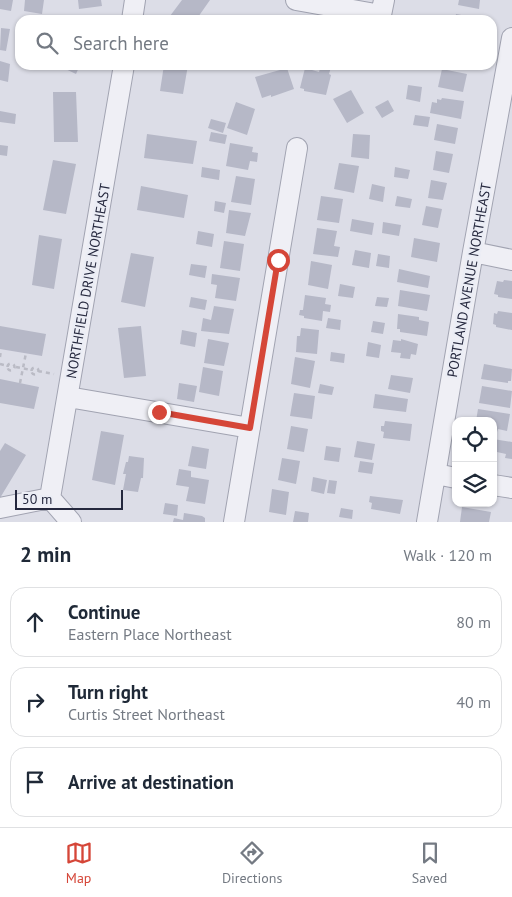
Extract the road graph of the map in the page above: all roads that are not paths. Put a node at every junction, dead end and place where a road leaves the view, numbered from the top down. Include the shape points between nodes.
1 (135, 0) edge
2 (296, 0) edge
3 (384, 0) edge
4 (335, 3) edge
5 (133, 15) edge
6 (512, 38) edge
7 (123, 70) edge
8 (297, 148) dead end
9 (473, 252) junction
10 (512, 260) edge
11 (68, 397) junction
12 (250, 428) junction
13 (436, 474) junction
14 (452, 477) edge
15 (497, 486) edge
16 (512, 488) edge
17 (50, 498) junction
18 (0, 508) edge
19 (71, 522) edge
20 (234, 522) edge
21 (427, 522) edge

1 - 5 street
2 - 4 street
3 - 4 street via 382,15
6 - 9 street, PORTLAND AVENUE NORTHEAST
7 - 11 street, NORTHFIELD DRIVE NORTHEAST
8 - 12 street
9 - 10 street
9 - 13 street, PORTLAND AVENUE NORTHEAST
11 - 12 street
11 - 17 street, NORTHFIELD DRIVE NORTHEAST
12 - 20 street
13 - 14 street
13 - 21 street, PORTLAND AVENUE NORTHEAST
15 - 16 street
17 - 18 street
17 - 19 street

